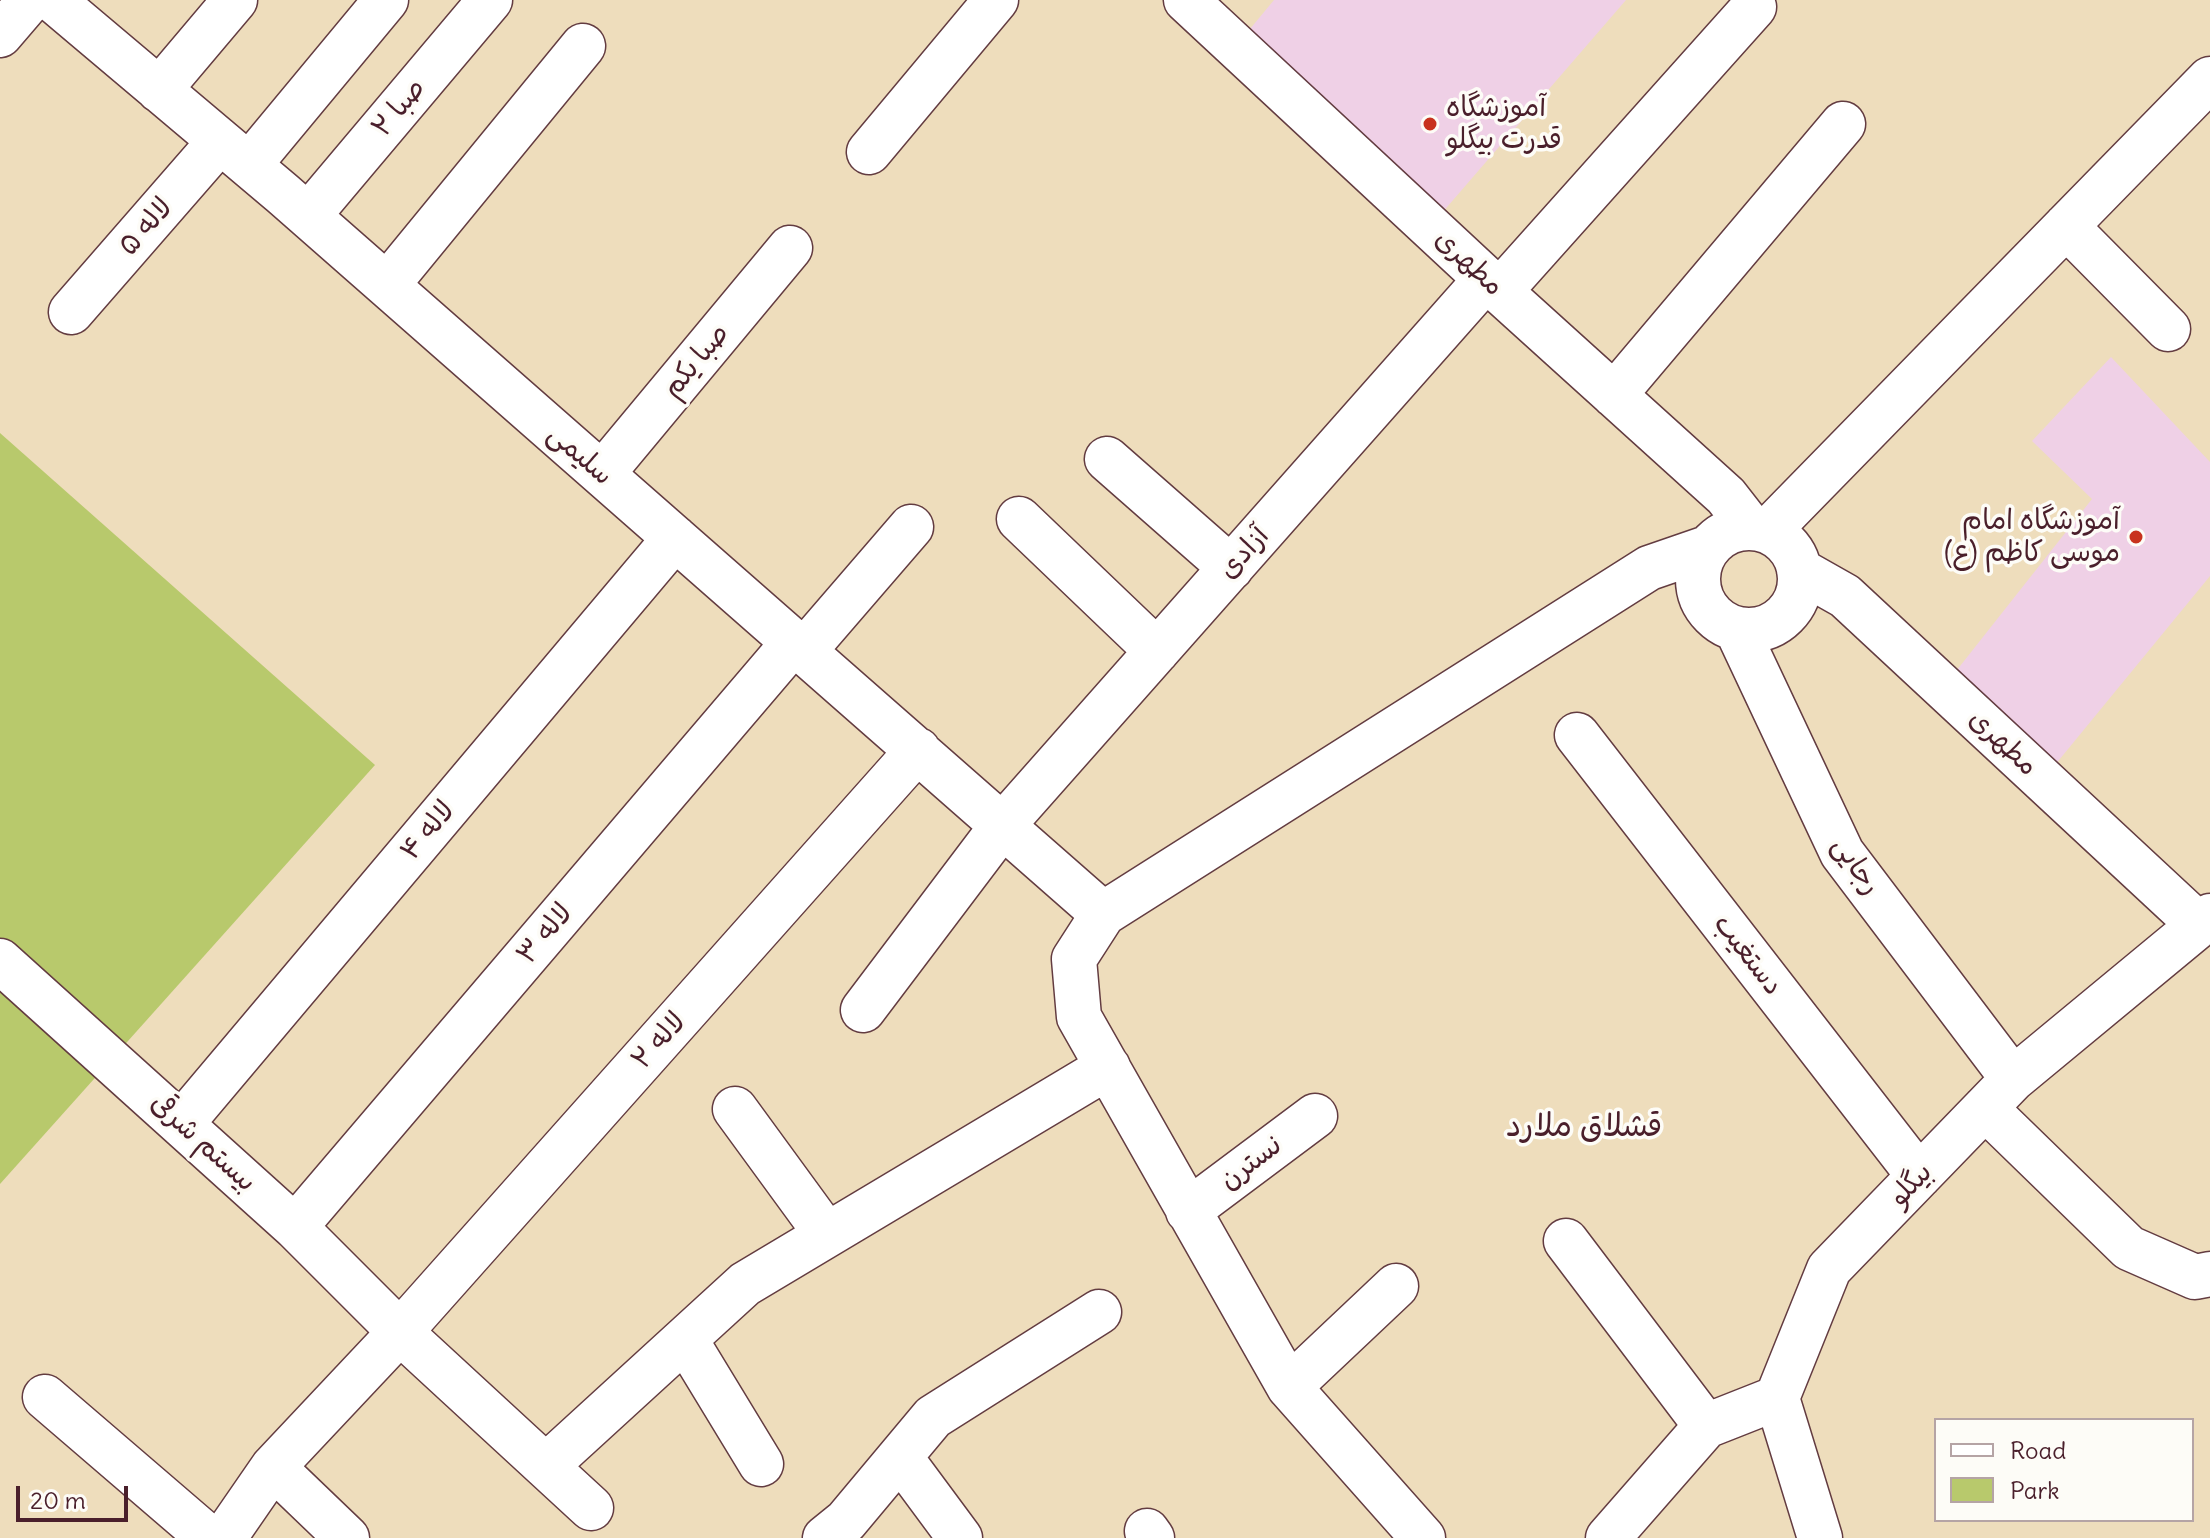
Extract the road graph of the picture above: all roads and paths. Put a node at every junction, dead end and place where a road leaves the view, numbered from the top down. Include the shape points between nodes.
1 (30, 0) edge
2 (53, 0) edge
3 (235, 0) edge
4 (386, 0) edge
5 (490, 0) edge
6 (996, 0) edge
7 (1186, 0) edge
8 (1754, 7) dead end
9 (0, 35) edge
10 (583, 46) dead end
11 (2210, 79) edge
12 (159, 90) junction
13 (1843, 124) dead end
14 (869, 152) dead end
15 (234, 153) junction
16 (308, 216) junction
17 (2066, 226) junction
18 (790, 248) dead end
19 (387, 285) junction
20 (1493, 285) junction
21 (71, 312) dead end
22 (2168, 329) dead end
23 (1614, 395) junction
24 (1107, 459) dead end
25 (602, 474) junction
26 (1019, 519) dead end
27 (911, 527) dead end
28 (1760, 530) junction
29 (675, 538) junction
30 (1707, 548) junction
31 (1231, 568) junction
32 (1799, 570) junction
33 (1737, 630) junction
34 (799, 646) junction
35 (1157, 651) junction
36 (1577, 735) dead end
37 (918, 750) junction
38 (1002, 826) junction
39 (1103, 914) junction
40 (2204, 920) edge
41 (0, 961) edge
42 (863, 1010) dead end
43 (1108, 1067) junction
44 (1999, 1094) junction
45 (735, 1109) dead end
46 (1315, 1116) dead end
47 (181, 1124) junction
48 (1919, 1176) junction
49 (1188, 1211) junction
50 (295, 1227) junction
51 (827, 1235) junction
52 (1566, 1241) dead end
53 (2210, 1274) edge
54 (1396, 1286) dead end
55 (1099, 1312) dead end
56 (400, 1332) junction
57 (685, 1339) junction
58 (1289, 1387) junction
59 (45, 1397) dead end
60 (1777, 1398) junction
61 (1706, 1426) junction
62 (900, 1457) junction
63 (761, 1464) dead end
64 (546, 1466) junction
65 (273, 1467) junction
66 (591, 1508) dead end
67 (209, 1538) edge
68 (224, 1538) edge
69 (347, 1538) edge
70 (825, 1538) edge
71 (960, 1538) edge
72 (1423, 1538) edge
73 (1608, 1538) edge
74 (1820, 1538) edge

1 - 9 street
2 - 12 street, سلیمی
3 - 12 street
4 - 15 street, لاله ۵
5 - 16 street, صبا ۲
6 - 14 street
7 - 20 street, مطهری
8 - 20 street, آزادی
10 - 19 street
11 - 17 street
12 - 15 street, سلیمی
13 - 23 street
15 - 16 street, سلیمی
15 - 21 street, لاله ۵
16 - 19 street, سلیمی
17 - 22 street
17 - 28 street
18 - 25 street, صبا یکم
19 - 25 street, سلیمی
20 - 23 street, مطهری
20 - 31 street, آزادی
23 - 28 street, مطهری
24 - 31 street
25 - 29 street, سلیمی
26 - 35 street
27 - 34 street, لاله ۳
28 - 30 street via 1734,529
28 - 32 street via 1788,547
29 - 34 street, سلیمی
29 - 47 street, لاله ۴
30 - 33 street via 1699,564 1700,597 1721,623
30 - 39 street via 1649,568
31 - 35 street, آزادی
32 - 33 street via 1795,603 1784,617 1753,631
32 - 40 street, مطهری via 1845,596
33 - 44 street, رجایی via 1842,853
34 - 37 street, سلیمی
34 - 50 street, لاله ۳
35 - 38 street, آزادی
36 - 48 street, دستغیب
37 - 38 street, سلیمی
37 - 56 street, لاله ۲
38 - 39 street, سلیمی
38 - 42 street, آزادی
39 - 43 street via 1074,959 1079,1017
40 - 44 street, بیگلو
41 - 47 street, بیستم شرقی
43 - 49 street
43 - 51 street
44 - 48 street, بیگلو
44 - 53 street, رجایی via 2129,1248 2195,1277
45 - 51 street
46 - 49 street, نسترن
47 - 50 street, بیستم شرقی
48 - 60 street, بیگلو via 1829,1269
49 - 58 street
50 - 56 street, بیستم شرقی
51 - 57 street via 745,1284
52 - 61 street
54 - 58 street
55 - 62 street via 933,1417
56 - 64 street, بیستم شرقی
56 - 65 street, لاله ۲
57 - 63 street
57 - 64 street
58 - 72 street
59 - 67 street
60 - 61 street
60 - 74 street
61 - 73 street
62 - 70 street
62 - 71 street
64 - 66 street, بیستم شرقی
65 - 68 street, لاله ۲
65 - 69 street

